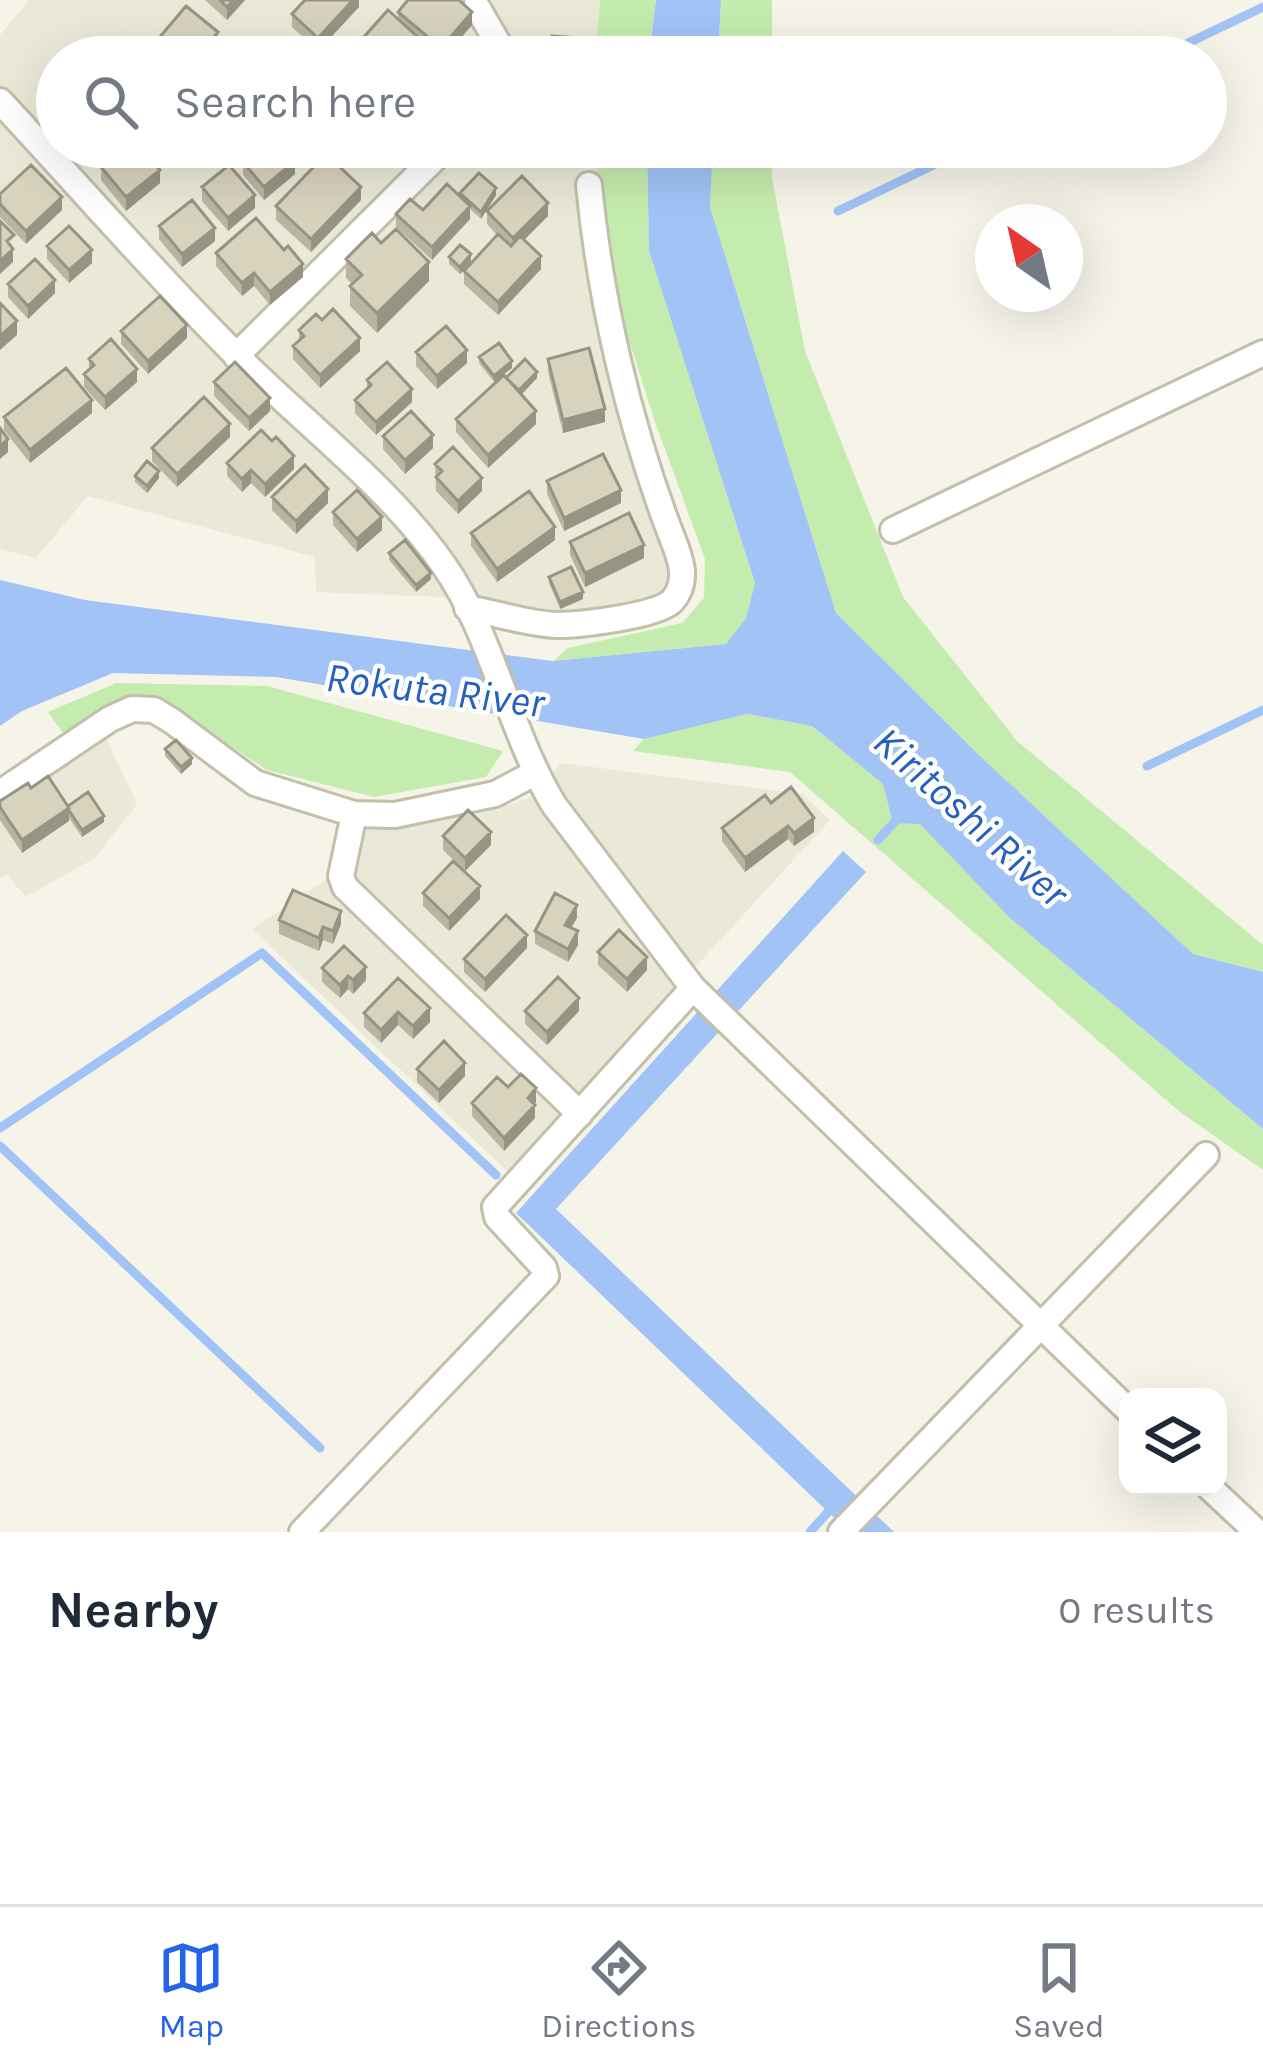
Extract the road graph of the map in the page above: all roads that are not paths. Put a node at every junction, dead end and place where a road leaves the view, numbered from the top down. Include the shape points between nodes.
1 (473, 0) edge
2 (494, 36) edge
3 (0, 100) edge
4 (36, 139) edge
5 (63, 168) edge
6 (425, 168) edge
7 (589, 185) dead end
8 (1263, 353) edge
9 (236, 356) junction
10 (893, 530) dead end
11 (469, 612) junction
12 (531, 763) junction
13 (0, 793) edge
14 (354, 814) junction
15 (697, 992) junction
16 (580, 1114) junction
17 (1206, 1155) dead end
18 (1039, 1324) junction
19 (1119, 1401) edge
20 (1219, 1496) edge
21 (302, 1532) edge
22 (841, 1532) edge
23 (1257, 1532) edge

1 - 2 street
3 - 4 street
5 - 9 street
6 - 9 street
7 - 11 street via 596,260 651,481 682,562 682,586 654,612 557,625
8 - 10 street
9 - 11 street via 418,530
11 - 12 street
12 - 14 street via 495,794
12 - 15 street via 554,805
13 - 14 street via 110,719 154,710 254,783
14 - 16 street via 345,887
15 - 16 street
15 - 18 street
16 - 21 street via 496,1208 546,1276
17 - 18 street
18 - 19 street
18 - 22 street
20 - 23 street

